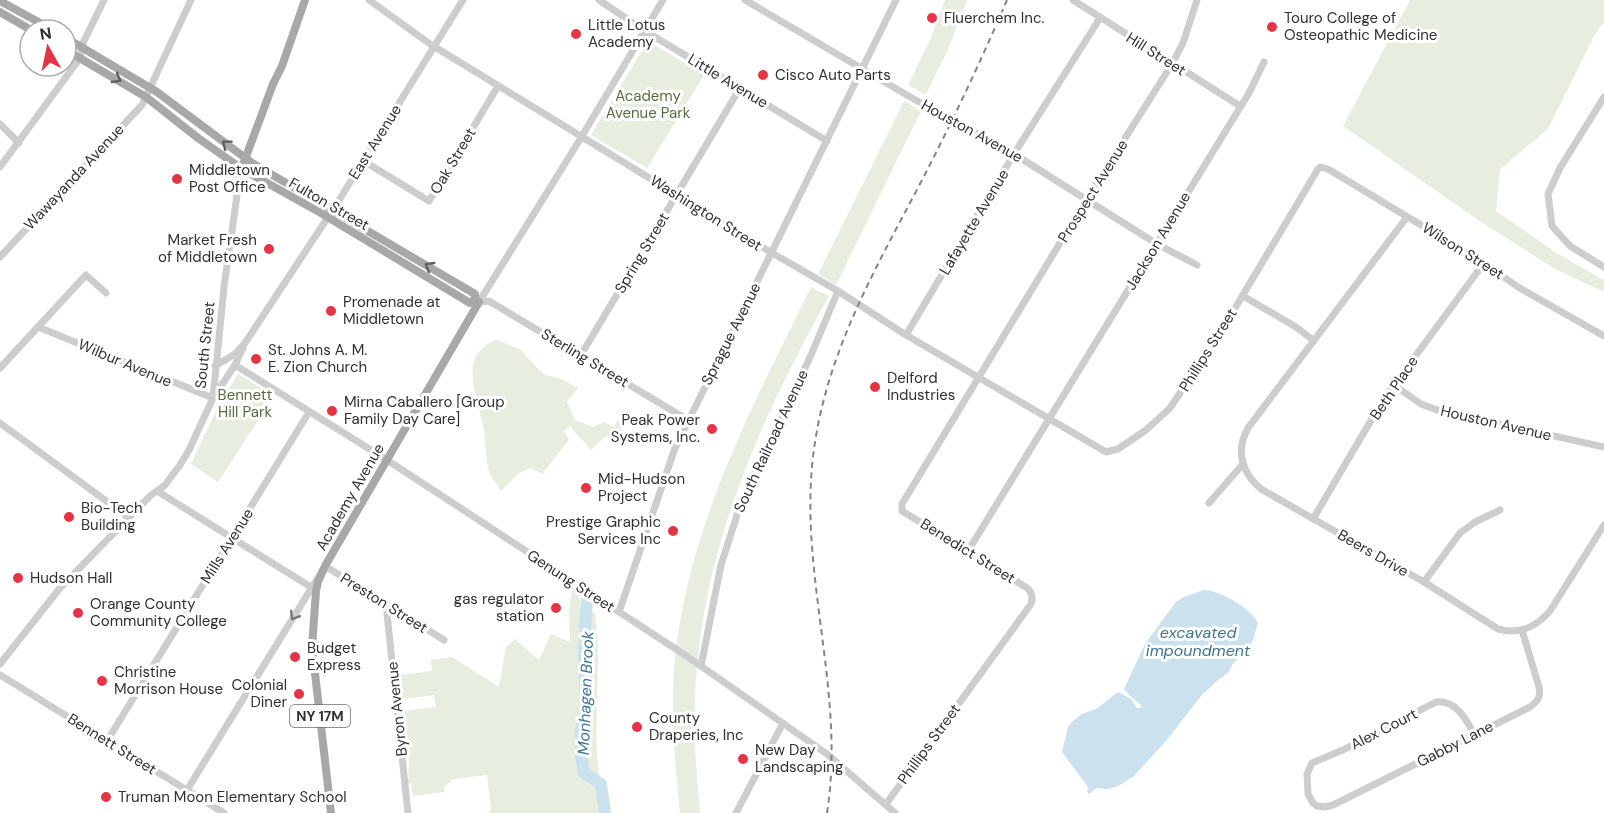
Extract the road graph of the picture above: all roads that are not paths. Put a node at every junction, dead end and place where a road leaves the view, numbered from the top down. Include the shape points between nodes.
1 (104, 0) edge
2 (190, 0) edge
3 (305, 0) edge
4 (369, 0) edge
5 (463, 0) edge
6 (599, 0) edge
7 (663, 0) edge
8 (746, 0) edge
9 (896, 0) edge
10 (1073, 0) edge
11 (1197, 0) edge
12 (0, 2) edge
13 (0, 12) edge
14 (30, 18) edge
15 (1100, 18) junction
16 (18, 22) edge
17 (645, 31) junction
18 (78, 45) edge
19 (435, 46) junction
20 (83, 48) junction
21 (80, 58) junction
22 (1264, 62) dead end
23 (1172, 64) junction
24 (862, 68) junction
25 (498, 86) junction
26 (740, 88) junction
27 (148, 92) junction
28 (1604, 97) edge
29 (1240, 106) junction
30 (0, 124) edge
31 (582, 137) junction
32 (827, 141) junction
33 (19, 143) junction
34 (1014, 154) junction
35 (362, 160) junction
36 (244, 163) junction
37 (0, 167) edge
38 (1322, 167) joint
39 (677, 195) junction
40 (1086, 200) junction
41 (333, 209) junction
42 (1407, 217) junction
43 (328, 218) junction
44 (1157, 244) junction
45 (772, 254) junction
46 (0, 257) edge
47 (1484, 263) junction
48 (1197, 265) dead end
49 (1604, 267) edge
50 (838, 291) junction
51 (106, 293) dead end
52 (1243, 296) junction
53 (477, 301) junction
54 (38, 327) junction
55 (906, 335) junction
56 (1604, 336) edge
57 (1314, 341) junction
58 (245, 342) junction
59 (581, 355) junction
60 (236, 364) junction
61 (215, 366) junction
62 (0, 368) edge
63 (978, 377) junction
64 (1394, 386) junction
65 (213, 398) junction
66 (309, 412) junction
67 (1048, 419) junction
68 (688, 420) junction
69 (0, 423) edge
70 (1604, 447) edge
71 (387, 460) junction
72 (1243, 464) junction
73 (157, 491) junction
74 (1209, 503) dead end
75 (901, 509) joint
76 (1500, 510) dead end
77 (128, 517) junction
78 (1313, 519) junction
79 (1604, 525) edge
80 (233, 537) junction
81 (968, 551) junction
82 (325, 566) junction
83 (1424, 582) junction
84 (314, 589) junction
85 (1032, 595) joint
86 (386, 604) junction
87 (618, 612) junction
88 (1522, 630) junction
89 (444, 640) dead end
90 (0, 664) edge
91 (701, 666) junction
92 (0, 675) edge
93 (783, 723) junction
94 (1474, 734) junction
95 (107, 741) junction
96 (186, 790) junction
97 (1308, 794) joint
98 (890, 810) edge
99 (224, 813) edge
100 (331, 813) edge
101 (408, 813) edge
102 (736, 813) edge

1 - 20 street
2 - 27 street, Wawayanda Avenue
3 - 36 main road, South Street
4 - 19 street, Washington Street
5 - 19 street, East Avenue
6 - 17 street, Little Avenue
7 - 17 street, Academy Avenue
8 - 24 street, Houston Avenue
9 - 24 street, Sprague Avenue
10 - 15 street, Hill Street
11 - 23 street, Prospect Avenue
12 - 14 main road
13 - 16 main road
15 - 23 street, Hill Street
15 - 34 street, Lafayette Avenue
17 - 26 street, Little Avenue
17 - 31 street, Academy Avenue
18 - 20 main road, Fulton Street
19 - 25 street, Washington Street
19 - 35 street, East Avenue
20 - 21 street
20 - 27 main road, Fulton Street
21 -> 27 main road, Fulton Street
21 - 33 street
22 - 29 street, Jackson Avenue
23 - 29 street, Hill Street
23 - 40 street, Prospect Avenue
24 - 32 street, Sprague Avenue
24 - 34 street, Houston Avenue
25 - 31 street, Washington Street
25 - 35 street, Oak Street via 429,201
26 - 32 street, Little Avenue
26 - 39 street, Spring Street
27 - 36 main road, Fulton Street via 198,138
27 - 46 street, Wawayanda Avenue via 142,105
28 - 49 street via 1548,194 1552,226 1570,246
29 - 44 street, Jackson Avenue
30 - 33 street
31 - 39 street, Washington Street
31 - 53 street, Academy Avenue
32 - 45 street, Sprague Avenue
33 - 37 street
34 - 40 street, Houston Avenue
34 - 55 street, Lafayette Avenue
35 - 41 street, East Avenue
36 - 41 main road, Fulton Street
36 - 43 main road, Fulton Street
36 - 61 street, South Street
38 - 42 street, Wilson Street
38 - 52 street, Phillips Street
39 - 45 street, Washington Street
39 - 59 street, Spring Street
40 - 44 street, Houston Avenue
40 - 63 street, Prospect Avenue
41 - 43 street, East Avenue
53 -> 41 main road, Fulton Street via 475,294
42 - 47 street, Wilson Street
42 - 57 street
43 - 53 main road, Fulton Street via 470,303
43 - 58 street, East Avenue
44 - 48 street, Houston Avenue
44 - 67 street, Jackson Avenue
45 - 50 street, Washington Street
45 - 68 street, Sprague Avenue
47 - 56 street, Wilson Street
47 - 64 street, Beth Place
50 - 55 street, Washington Street
50 - 91 street, South Railroad Avenue via 739,509 719,574
51 - 54 street via 86,275
52 - 57 street
52 - 67 street, Phillips Street via 1170,408 1119,449 1102,450
53 - 59 street, Sterling Street via 489,301
53 - 71 main road, Academy Avenue / NY 17M
54 - 62 street
54 - 65 street, Wilbur Avenue
55 - 63 street, Washington Street
57 - 72 street via 1248,428 1241,446
58 - 60 street, East Avenue
58 - 61 street, East Avenue via 235,354
59 - 68 street, Sterling Street
60 - 65 street, East Avenue
60 - 66 street, Genung Street
61 - 65 street, South Street
63 - 67 street, Washington Street
63 - 75 street, Prospect Avenue
64 - 70 street, Houston Avenue via 1437,410
64 - 78 street, Beth Place
65 - 73 street, South Street via 189,450
66 - 71 street, Genung Street
66 - 80 street, Mills Avenue
67 - 81 street, Jackson Avenue
68 - 87 street, Sprague Avenue
69 - 77 street
71 - 82 main road, Academy Avenue / NY 17M
71 - 87 street, Genung Street
72 - 74 street
72 - 78 street, Beers Drive via 1262,489
73 - 77 street, South Street
73 - 80 street
75 - 81 street, Benedict Street
76 - 83 street via 1460,533
77 - 90 street, South Street via 60,588
78 - 83 street, Beers Drive
79 - 88 street via 1541,622
80 - 84 street
80 - 95 street, Mills Avenue
81 - 85 street, Benedict Street
82 - 84 main road, NY 17M
82 - 86 street, Preston Street
83 - 88 street, Beers Drive via 1498,629 1511,633
84 -> 96 street
84 - 100 main road, NY 17M via 312,647
85 - 98 street, Phillips Street via 1030,604
86 - 89 street, Preston Street
86 - 101 street, Byron Avenue
87 - 91 street, Genung Street
88 - 94 street, Gabby Lane via 1540,696 1530,707
91 - 93 street, Genung Street
92 - 95 street, Bennett Street
93 - 98 street, Genung Street via 827,754
93 - 102 street
94 - 97 street, Gabby Lane via 1333,805 1317,806
94 - 97 street, Alex Court via 1461,712 1446,702 1436,702 1312,763 1307,774
95 - 96 street, Bennett Street
96 - 99 street, Bennett Street

